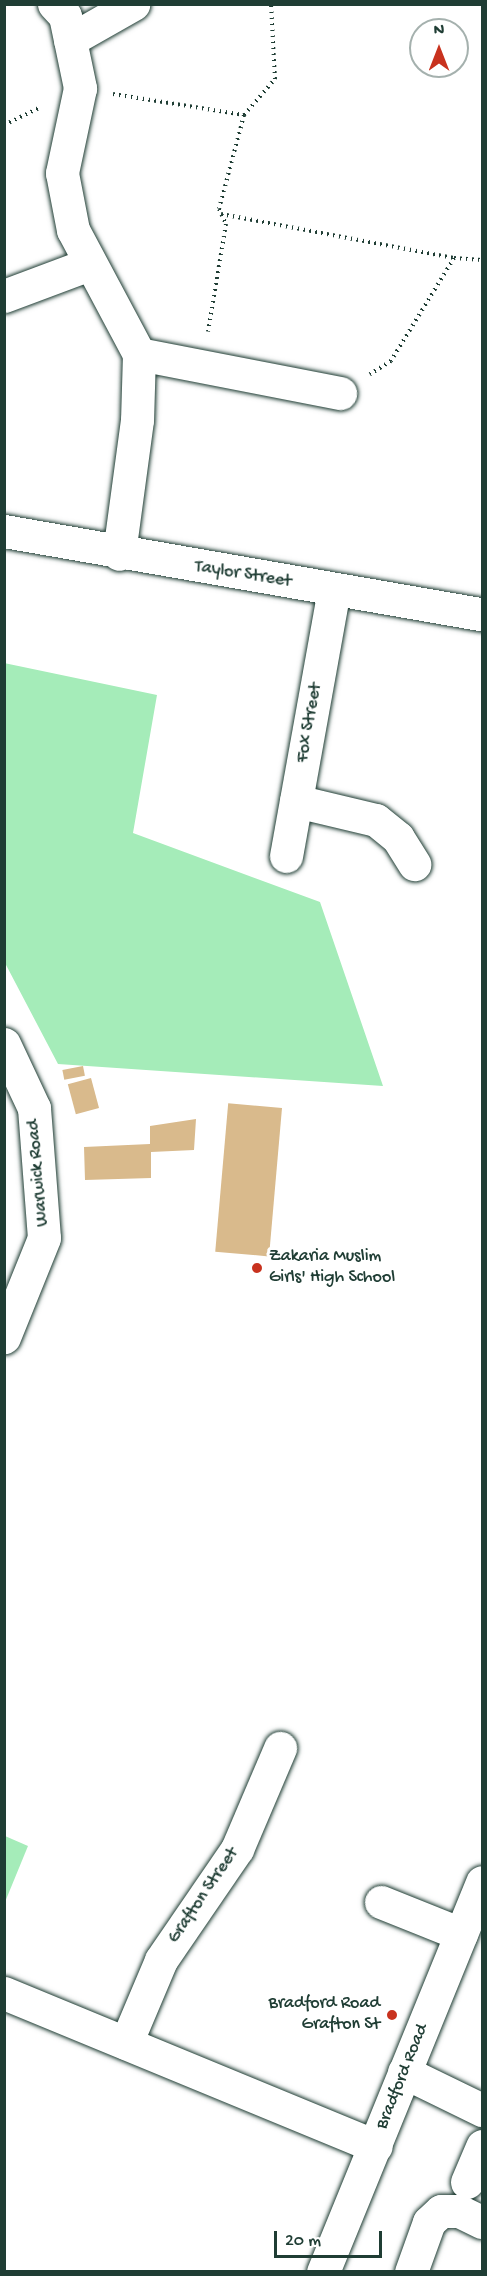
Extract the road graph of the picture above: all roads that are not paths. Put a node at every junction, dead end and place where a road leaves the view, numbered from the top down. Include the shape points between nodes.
1 (54, 4) edge
2 (133, 4) edge
3 (70, 40) junction
4 (87, 264) junction
5 (4, 296) edge
6 (139, 354) junction
7 (340, 393) road end
8 (4, 531) edge
9 (119, 554) junction
10 (334, 590) junction
11 (483, 614) edge
12 (296, 801) junction
13 (286, 856) dead end
14 (414, 864) dead end
15 (4, 1044) edge
16 (4, 1338) edge
17 (280, 1748) dead end
18 (483, 1882) edge
19 (381, 1902) dead end
20 (461, 1934) junction
21 (4, 1993) edge
22 (126, 2043) junction
23 (404, 2072) junction
24 (483, 2110) edge
25 (376, 2146) junction
26 (483, 2146) edge
27 (467, 2182) dead end
28 (483, 2222) edge
29 (323, 2271) edge
30 (411, 2271) edge

1 - 3 street via 65,16
2 - 3 street
3 - 4 street via 80,88 62,173 73,230
4 - 5 street
4 - 6 street
6 - 7 street
6 - 9 street via 137,420
8 - 9 street, Taylor Street
9 - 10 street, Taylor Street
10 - 11 street, Taylor Street
10 - 12 street, Fox Street
12 - 13 street, Fox Street
12 - 14 street via 376,820 398,838
15 - 16 street, Warwick Road via 34,1108 44,1238
17 - 22 street, Grafton Street via 237,1849 161,1960
18 - 20 street, Bradford Road
19 - 20 street
20 - 23 street, Bradford Road
21 - 22 street
22 - 25 street
23 - 24 street
23 - 25 street, Bradford Road
25 - 29 street, Bradford Road
26 - 27 street
28 - 30 street via 459,2211 441,2211 429,2222

